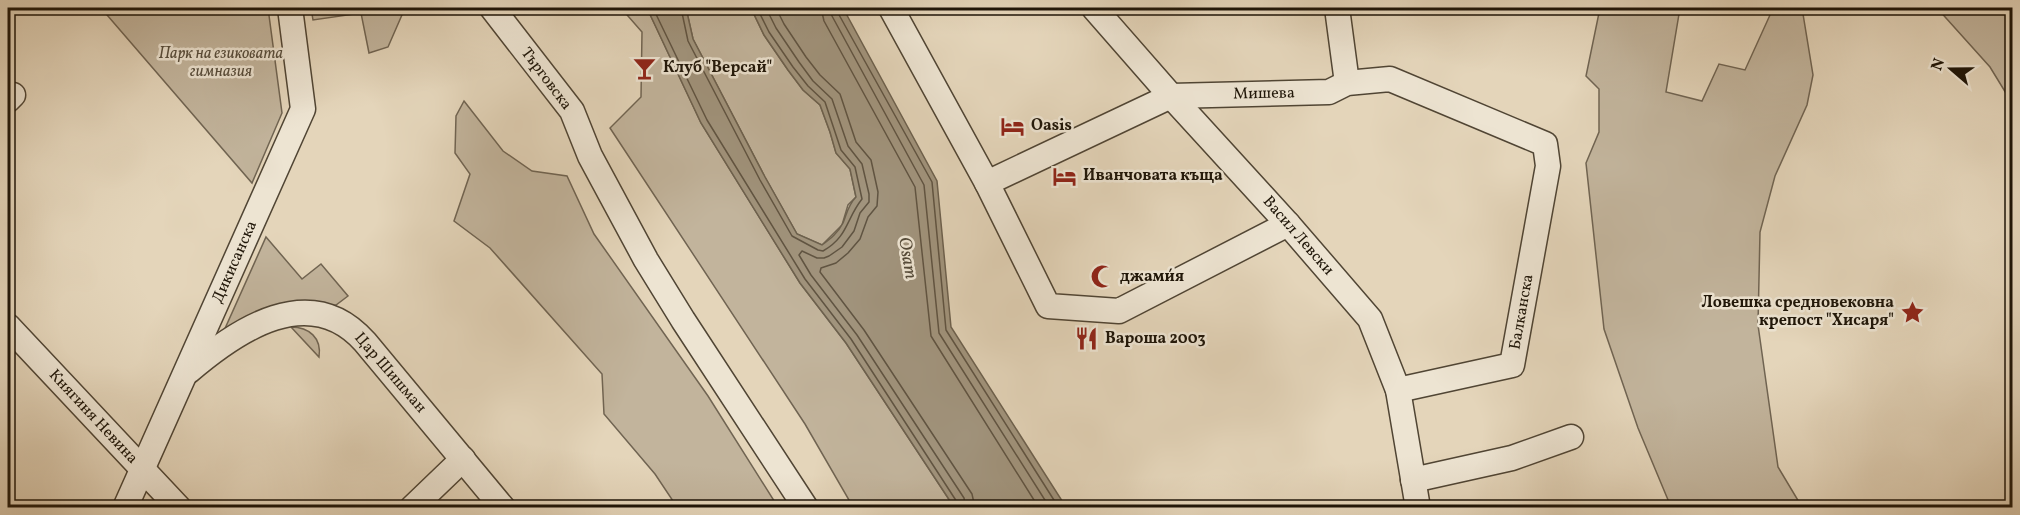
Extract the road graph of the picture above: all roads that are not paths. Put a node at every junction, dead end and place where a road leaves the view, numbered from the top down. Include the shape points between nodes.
1 (290, 8) edge
2 (492, 8) edge
3 (1094, 8) edge
4 (1337, 8) edge
5 (896, 10) edge
6 (1347, 83) junction
7 (1171, 96) junction
8 (1545, 144) joint
9 (987, 183) junction
10 (1288, 224) junction
11 (8, 326) edge
12 (185, 375) junction
13 (1398, 390) junction
14 (1571, 437) dead end
15 (463, 459) junction
16 (142, 470) junction
17 (1413, 480) junction
18 (125, 507) edge
19 (179, 507) edge
20 (412, 507) edge
21 (503, 507) edge
22 (806, 507) edge
23 (1418, 507) edge

1 - 12 street, Дикисанска via 303,109
2 - 22 street, Търговска via 572,111 590,156 658,280
3 - 7 street, Васил Левски
4 - 6 street
5 - 9 street
6 - 7 street, Мишева via 1329,92
6 - 8 street, Мишева via 1390,79
7 - 9 street, Мишева
7 - 10 street, Васил Левски
8 - 13 street, Балканска via 1548,166 1512,365
9 - 10 street via 1048,306 1119,311
10 - 13 street, Васил Левски via 1370,319
11 - 16 street, Княгиня Невина
12 - 15 street, Цар Шишман via 226,342 262,322 295,313 326,316 357,332
12 - 16 street, Дикисанска
13 - 17 street, Васил Левски
14 - 17 street via 1512,458
15 - 20 street
15 - 21 street, Цар Шишман
16 - 18 street, Дикисанска
16 - 19 street, Княгиня Невина
17 - 23 street, Васил Левски

